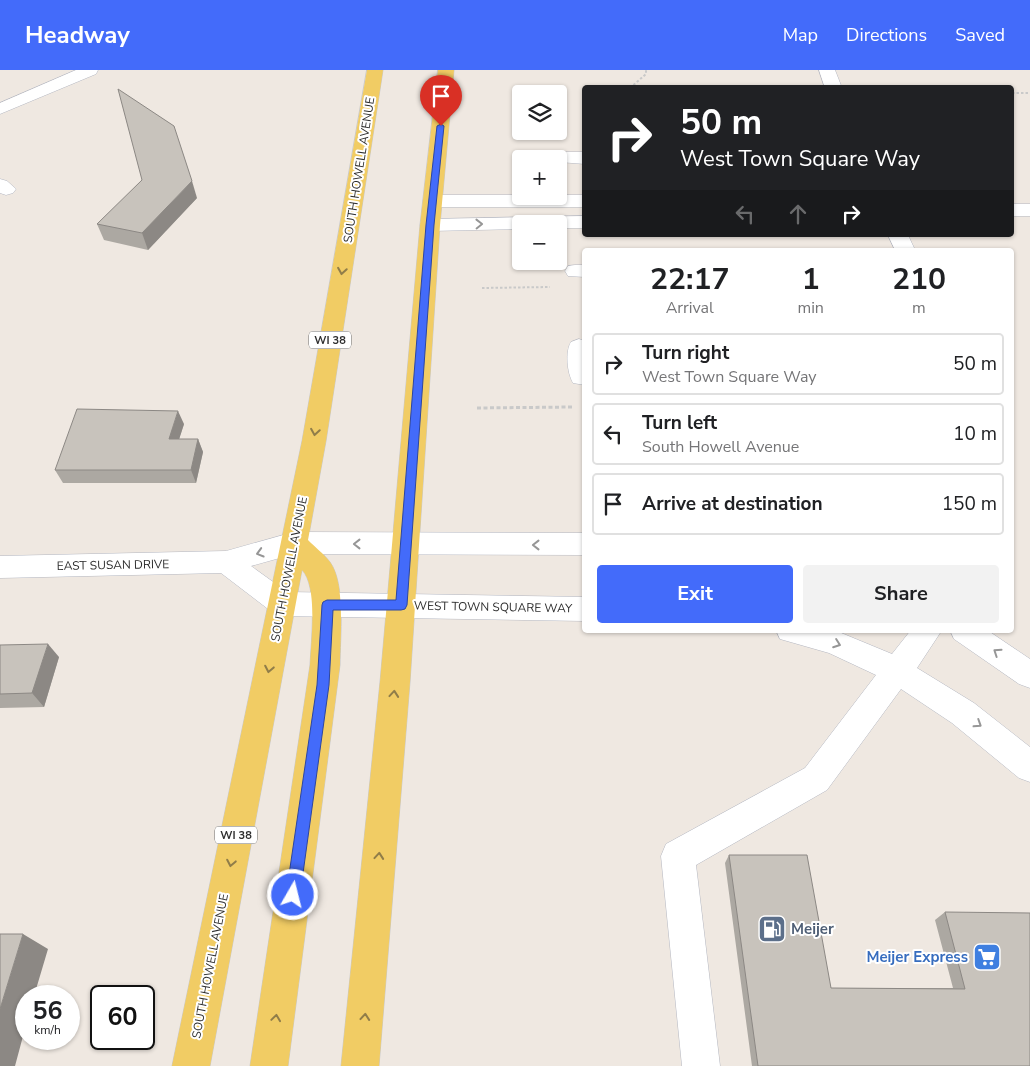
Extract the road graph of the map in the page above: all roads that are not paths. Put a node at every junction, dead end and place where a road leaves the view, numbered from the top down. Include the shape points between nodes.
1 (90, 70) edge
2 (375, 70) edge
3 (446, 70) edge
4 (827, 70) edge
5 (833, 85) edge
6 (0, 109) edge
7 (567, 158) edge
8 (582, 158) edge
9 (433, 201) junction
10 (582, 201) edge
11 (1014, 210) edge
12 (1030, 210) edge
13 (582, 222) edge
14 (430, 225) junction
15 (579, 347) dead end
16 (582, 370) edge
17 (294, 543) junction
18 (406, 544) junction
19 (582, 544) edge
20 (226, 562) junction
21 (0, 567) edge
22 (282, 604) junction
23 (327, 605) junction
24 (401, 605) junction
25 (582, 609) edge
26 (800, 633) edge
27 (926, 633) edge
28 (968, 633) edge
29 (897, 670) junction
30 (1030, 675) edge
31 (1030, 767) edge
32 (191, 1066) edge
33 (269, 1066) edge
34 (360, 1066) edge
35 (701, 1066) edge

1 - 6 street
2 -> 17 main road, SOUTH HOWELL AVENUE / WI 38
3 - 9 main road
4 - 5 street
7 - 8 street
9 - 10 street
9 - 14 main road
11 - 12 street
14 -> 13 street
14 - 18 main road
15 - 16 street
18 -> 17 street
17 -> 20 street, EAST SUSAN DRIVE
17 - 22 main road, SOUTH HOWELL AVENUE / WI 38
17 - 23 main road via 320,570
19 -> 18 street
18 - 24 main road
20 - 21 street, EAST SUSAN DRIVE
20 - 22 street
22 - 23 street, WEST TOWN SQUARE WAY
22 -> 32 main road, SOUTH HOWELL AVENUE / WI 38
23 - 24 street, WEST TOWN SQUARE WAY
33 -> 23 main road via 323,685
24 - 25 street, WEST TOWN SQUARE WAY
34 -> 24 main road
26 -> 29 street via 838,644
27 - 29 street
30 -> 28 street
29 -> 31 street via 989,731
29 - 35 street via 816,779 678,856

